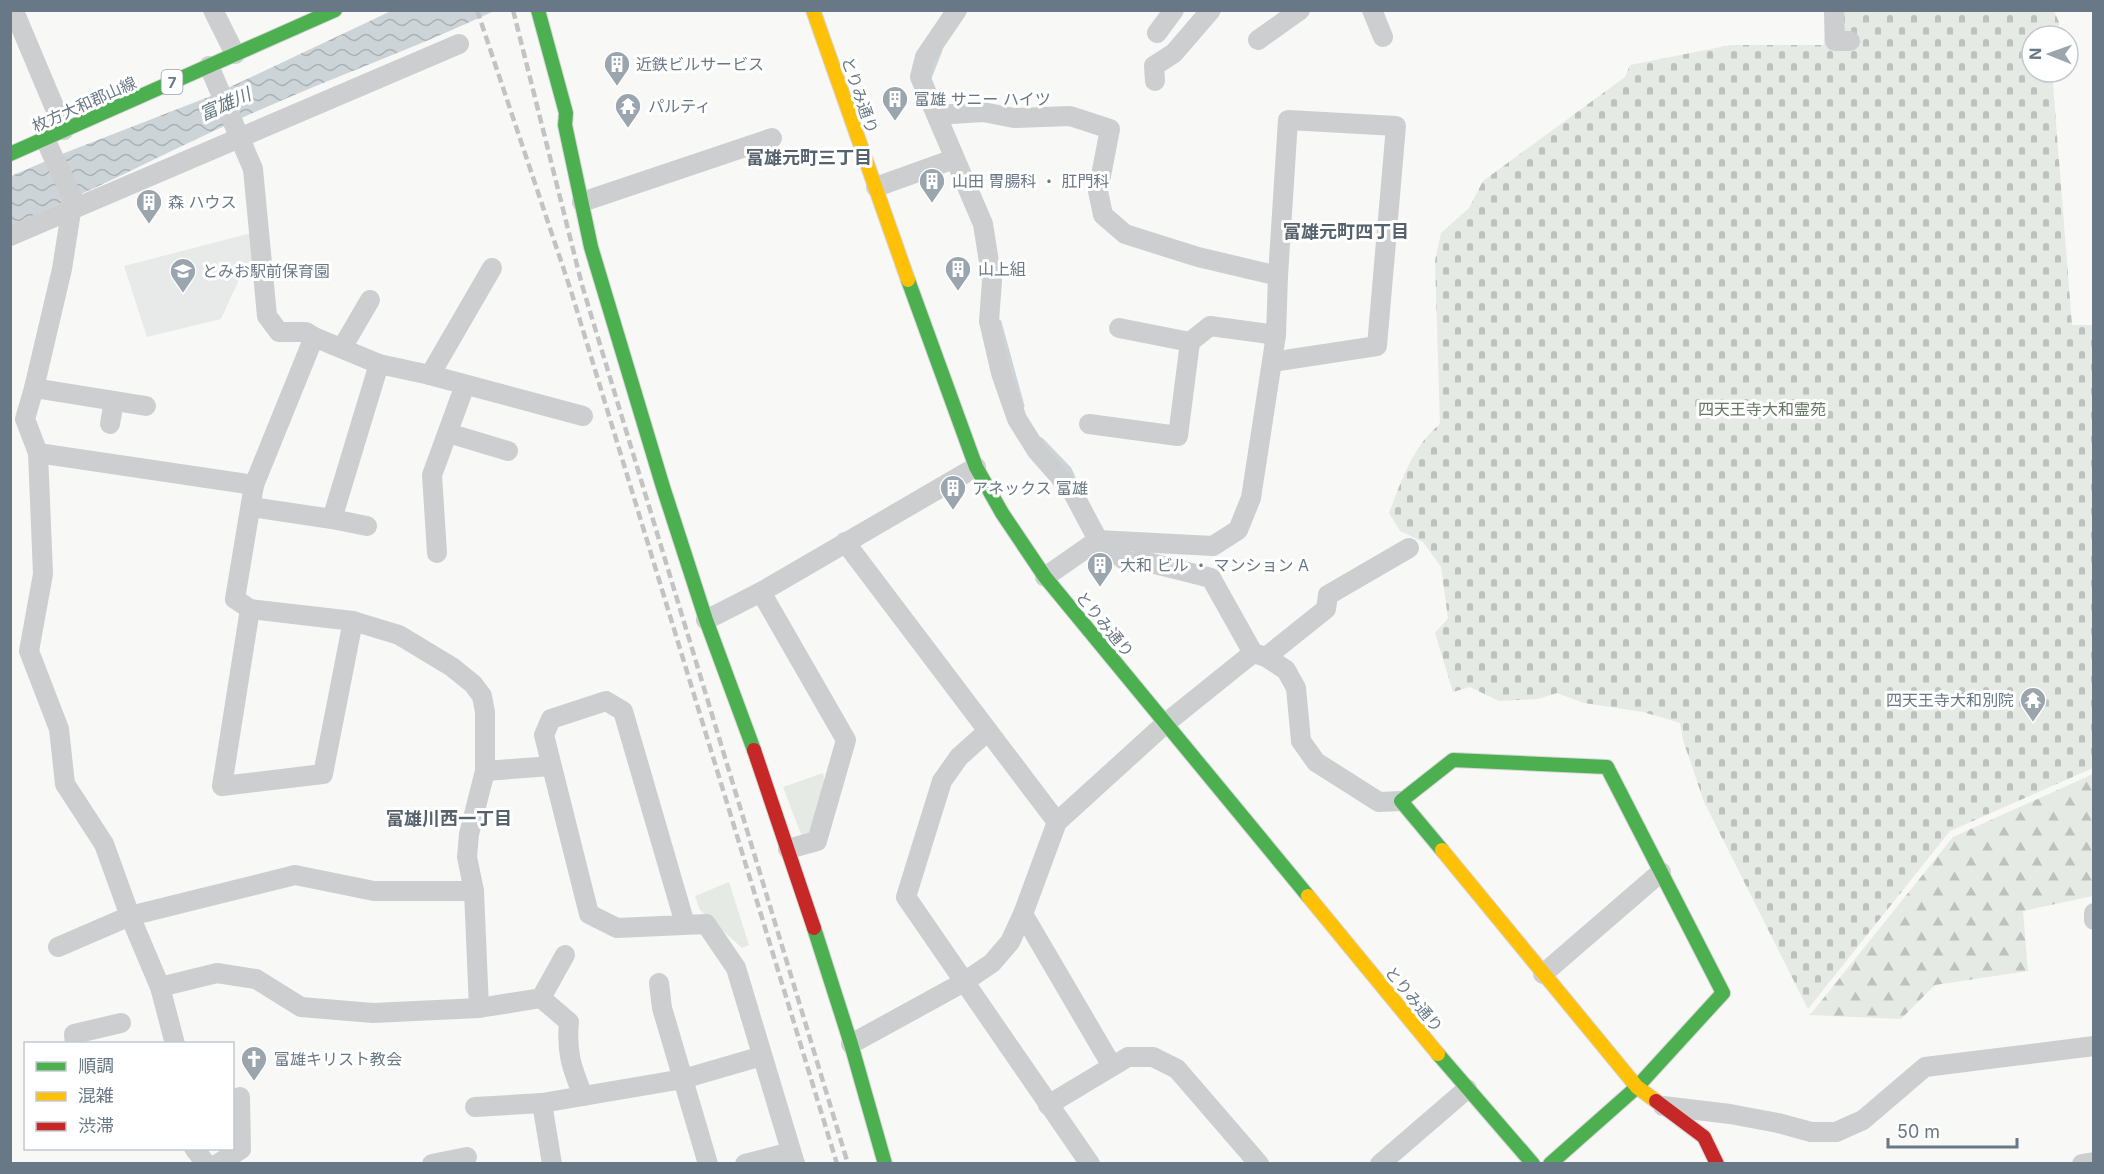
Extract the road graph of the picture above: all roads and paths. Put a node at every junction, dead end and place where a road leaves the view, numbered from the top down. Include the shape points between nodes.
1 (213, 10) edge
2 (335, 10) edge
3 (538, 10) edge
4 (813, 10) edge
5 (957, 10) edge
6 (1174, 10) edge
7 (1211, 10) edge
8 (1300, 10) edge
9 (1372, 10) edge
10 (1834, 10) edge
11 (14, 11) edge
12 (1156, 33) dead end
13 (1383, 38) dead end
14 (1258, 40) dead end
15 (1850, 41) dead end
16 (459, 44) dead end
17 (236, 54) junction
18 (209, 66) junction
19 (1155, 81) dead end
20 (941, 115) junction
21 (64, 130) junction
22 (238, 132) junction
23 (772, 138) dead end
24 (49, 148) junction
25 (10, 154) edge
26 (954, 159) junction
27 (876, 188) junction
28 (582, 202) junction
29 (71, 205) junction
30 (10, 236) edge
31 (492, 268) dead end
32 (1278, 276) junction
33 (370, 300) dead end
34 (1119, 328) dead end
35 (1276, 335) junction
36 (314, 337) junction
37 (1190, 342) junction
38 (342, 348) junction
39 (1272, 362) junction
40 (379, 364) junction
41 (430, 375) junction
42 (465, 384) junction
43 (34, 388) junction
44 (114, 401) junction
45 (146, 406) dead end
46 (583, 416) dead end
47 (18, 421) edge
48 (110, 424) dead end
49 (1089, 424) dead end
50 (448, 433) junction
51 (508, 451) dead end
52 (38, 453) junction
53 (976, 467) junction
54 (254, 485) junction
55 (251, 507) junction
56 (332, 519) junction
57 (367, 526) dead end
58 (1098, 540) junction
59 (845, 542) junction
60 (1409, 548) dead end
61 (437, 553) dead end
62 (1045, 578) junction
63 (761, 592) junction
64 (250, 609) junction
65 (706, 620) junction
66 (353, 621) junction
67 (1259, 655) junction
68 (1166, 723) junction
69 (988, 731) junction
70 (551, 766) junction
71 (485, 771) junction
72 (1401, 801) junction
73 (1057, 822) junction
74 (789, 849) junction
75 (1661, 872) junction
76 (474, 891) junction
77 (2094, 912) edge
78 (1023, 914) junction
79 (130, 916) junction
80 (2094, 920) edge
81 (685, 924) junction
82 (58, 946) dead end
83 (565, 955) dead end
84 (1544, 974) junction
85 (964, 982) junction
86 (659, 983) dead end
87 (160, 987) junction
88 (542, 998) junction
89 (479, 1008) junction
90 (122, 1023) dead end
91 (75, 1042) edge
92 (174, 1042) edge
93 (851, 1044) junction
94 (2094, 1046) edge
95 (762, 1056) junction
96 (1112, 1066) junction
97 (683, 1079) junction
98 (1637, 1087) junction
99 (1467, 1089) junction
100 (583, 1096) junction
101 (240, 1097) dead end
102 (542, 1103) junction
103 (1048, 1106) junction
104 (1662, 1106) junction
105 (475, 1107) dead end
106 (195, 1150) edge
107 (467, 1157) dead end
108 (793, 1158) edge
109 (2094, 1162) edge
110 (206, 1164) edge
111 (218, 1164) edge
112 (432, 1164) edge
113 (552, 1164) edge
114 (708, 1164) edge
115 (745, 1164) edge
116 (885, 1164) edge
117 (1090, 1164) edge
118 (1259, 1164) edge
119 (1380, 1164) edge
120 (1533, 1164) edge
121 (1550, 1164) edge
122 (1717, 1164) edge
123 (2082, 1164) edge

1 - 17 street
2 - 17 street, 枚方大和郡山線 / 7
3 - 28 street via 566,113 565,125
4 - 27 street, とりみ通り
5 - 20 street via 925,57 920,77
6 - 12 street
7 - 19 street via 1174,53 1154,66
8 - 14 street
9 - 13 street
10 - 15 street via 1835,41
11 - 21 street
16 - 22 street
17 - 18 street, 枚方大和郡山線 / 7
18 - 21 street, 枚方大和郡山線 / 7
18 - 22 street
20 - 26 street
20 - 32 street via 983,112 1014,118 1070,116 1110,129 1098,191 1104,215 1125,234
21 - 24 street, 枚方大和郡山線 / 7
22 - 29 street
22 - 36 street via 253,169 267,316 279,332 306,332
23 - 28 street
24 - 25 street, 枚方大和郡山線 / 7
24 - 29 street
26 - 27 street
26 - 58 street via 983,224 992,281 989,321 1017,419 1037,451 1072,491
27 - 53 street, とりみ通り
28 - 65 street via 591,247 652,453
29 - 30 street
29 - 43 street via 62,269
31 - 41 street
32 - 35 street
32 - 39 street via 1288,120 1396,126 1377,346
33 - 38 street
34 - 37 street
35 - 37 street via 1210,326
35 - 39 street
36 - 38 street
36 - 54 street
37 - 49 street via 1178,436
38 - 40 street
39 - 58 street via 1251,498 1238,530 1213,546
40 - 41 street
40 - 56 street
41 - 42 street
42 - 46 street
42 - 50 street
43 - 44 street
43 - 47 street
44 - 45 street
44 - 48 street
47 - 52 street
50 - 51 street
50 - 61 street via 432,476
52 - 54 street
52 - 79 street via 43,574 29,651 59,729 65,784 104,844
53 - 59 street
53 - 62 street, とりみ通り
54 - 55 street
55 - 56 street
55 - 64 street via 235,599
56 - 57 street
58 - 62 street
58 - 67 street via 1126,562 1147,562 1211,578
59 - 63 street
59 - 69 street
60 - 67 street via 1328,595 1326,609
62 - 68 street, とりみ通り
63 - 65 street
63 - 74 street via 846,740 817,840
64 - 66 street
64 - 66 street via 222,786 323,774
65 - 74 street
66 - 71 street via 399,635 473,684 482,696 485,712
67 - 68 street
67 - 72 street via 1286,670 1296,688 1301,741 1316,762 1379,802
68 - 73 street
68 - 99 street, とりみ通り
69 - 73 street
69 - 85 street via 959,757 942,781 906,897
70 - 71 street
70 - 81 street via 589,914 617,928
70 - 81 street via 544,735 551,719 606,701 623,711
71 - 76 street via 469,834 467,857
72 - 75 street via 1453,760 1607,767
72 - 84 street
73 - 78 street
74 - 93 street
75 - 84 street
75 - 98 street via 1723,993
76 - 79 street via 374,891 295,875
76 - 89 street
77 - 80 street
78 - 85 street via 1010,942 992,963
78 - 96 street
79 - 82 street
79 - 87 street
81 - 95 street via 706,924 736,968
83 - 88 street
84 - 98 street
85 - 93 street
85 - 103 street
86 - 97 street via 662,1008
87 - 89 street via 217,973 256,979 302,1007 373,1012
87 - 92 street
88 - 89 street
88 - 100 street via 569,1022 567,1044
90 - 91 street via 74,1034
93 - 116 street
94 - 104 street via 1925,1067 1863,1120 1836,1132 1811,1132 1730,1114
95 - 97 street
95 - 108 street
96 - 103 street
96 - 118 street via 1128,1057 1154,1058 1177,1069
97 - 100 street
97 - 114 street
98 - 104 street
98 - 121 street
99 - 119 street
99 - 120 street, とりみ通り
100 - 102 street
101 - 111 street via 241,1149
102 - 105 street
102 - 113 street
103 - 117 street
104 - 122 street via 1704,1137
106 - 110 street
107 - 112 street
108 - 115 street
109 - 123 street

